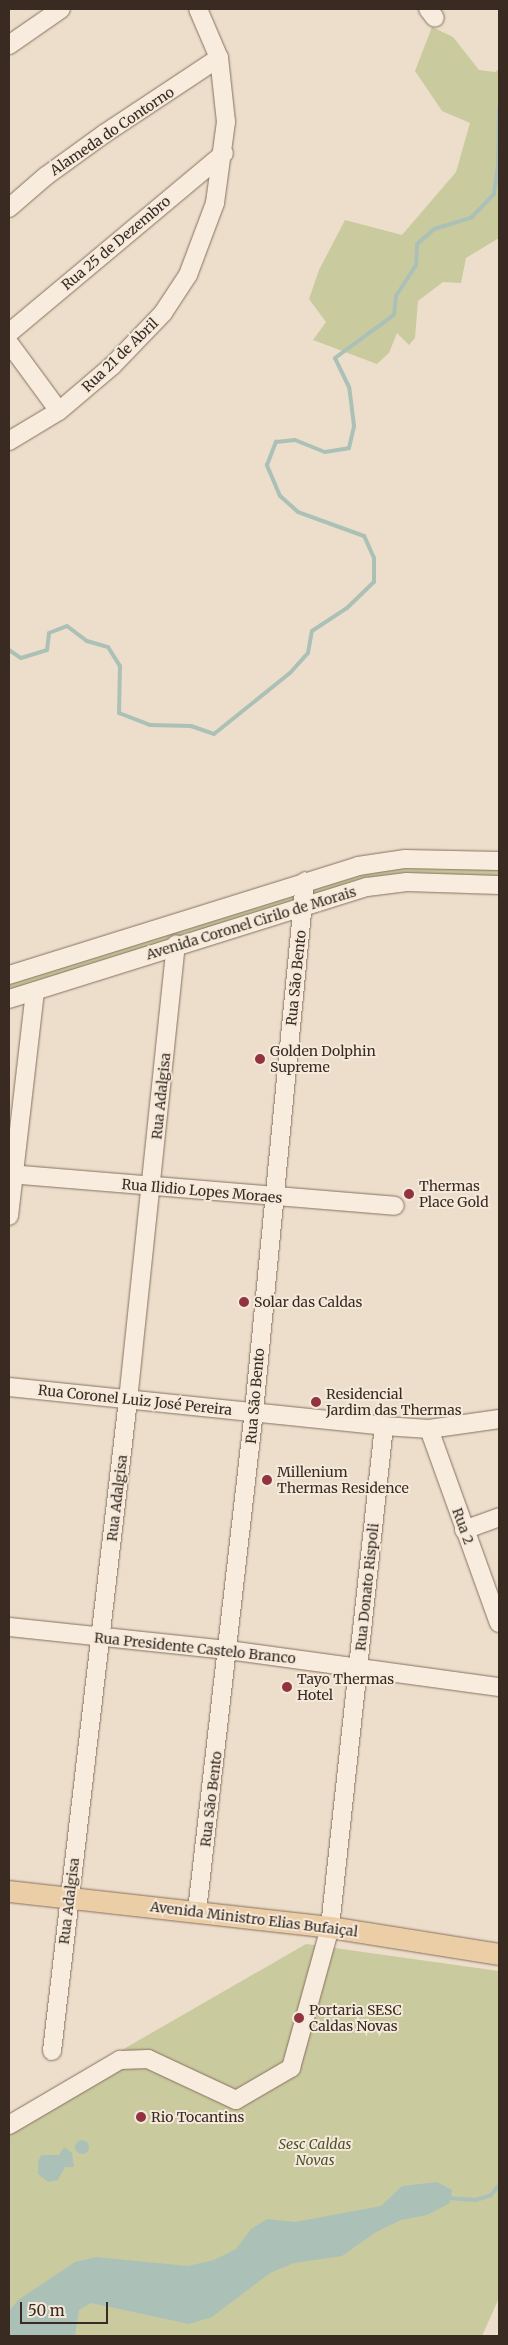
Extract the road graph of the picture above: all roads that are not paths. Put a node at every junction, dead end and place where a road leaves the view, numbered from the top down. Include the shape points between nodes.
1 (61, 9) edge
2 (198, 9) edge
3 (9, 45) edge
4 (219, 58) junction
5 (224, 153) junction
6 (9, 208) edge
7 (9, 333) edge
8 (9, 343) edge
9 (59, 411) junction
10 (9, 441) edge
11 (499, 861) edge
12 (305, 881) junction
13 (499, 884) edge
14 (304, 906) junction
15 (176, 945) junction
16 (9, 975) edge
17 (35, 992) junction
18 (9, 999) edge
19 (11, 1174) edge
20 (152, 1187) junction
21 (273, 1197) junction
22 (395, 1206) dead end
23 (9, 1216) edge
24 (9, 1387) edge
25 (128, 1400) junction
26 (254, 1411) junction
27 (499, 1419) edge
28 (384, 1426) junction
29 (429, 1429) junction
30 (499, 1517) edge
31 (464, 1530) junction
32 (499, 1623) edge
33 (9, 1627) edge
34 (101, 1638) junction
35 (228, 1650) junction
36 (358, 1668) junction
37 (499, 1687) edge
38 (9, 1891) edge
39 (69, 1898) junction
40 (197, 1911) junction
41 (330, 1927) junction
42 (499, 1954) edge
43 (52, 2051) dead end
44 (9, 2124) edge

1 - 3 street
2 - 4 street, Rua 21 de Abril
4 - 5 street, Rua 21 de Abril via 225,97
4 - 6 street, Alameda do Contorno via 104,134 46,176
5 - 7 street, Rua 25 de Dezembro
5 - 9 street, Rua 21 de Abril via 214,203 188,275 163,313 139,340
8 - 9 street
9 - 10 street, Rua 21 de Abril
11 - 12 street, Avenida Coronel Cirilo de Morais via 389,861
12 - 14 street, Rua São Bento
12 - 16 street, Avenida Coronel Cirilo de Morais
13 - 14 street, Avenida Coronel Cirilo de Morais via 386,883
14 - 15 street, Avenida Coronel Cirilo de Morais
14 - 21 street, Rua São Bento
15 - 17 street, Avenida Coronel Cirilo de Morais
15 - 20 street, Rua Adalgisa
17 - 18 street, Avenida Coronel Cirilo de Morais
17 - 19 street
19 - 20 street, Rua Ilidio Lopes Moraes
19 - 23 street
20 - 21 street, Rua Ilidio Lopes Moraes
20 - 25 street, Rua Adalgisa
21 - 22 street, Rua Ilidio Lopes Moraes
21 - 26 street, Rua São Bento
24 - 25 street, Rua Coronel Luiz José Pereira
25 - 26 street, Rua Coronel Luiz José Pereira
25 - 34 street, Rua Adalgisa
26 - 28 street, Rua Coronel Luiz José Pereira
26 - 35 street, Rua São Bento
27 - 29 street, Rua Coronel Luiz José Pereira
28 - 29 street, Rua Coronel Luiz José Pereira
28 - 36 street, Rua Donato Rispoli
29 - 31 street, Rua 2
30 - 31 street
31 - 32 street, Rua 2
33 - 34 street, Rua Presidente Castelo Branco
34 - 35 street, Rua Presidente Castelo Branco
34 - 39 street, Rua Adalgisa
35 - 36 street, Rua Presidente Castelo Branco
35 - 40 street, Rua São Bento
36 - 37 street, Rua Presidente Castelo Branco
36 - 41 street, Rua Donato Rispoli
38 - 39 main road, Avenida Ministro Elias Bufaiçal
39 - 40 main road, Avenida Ministro Elias Bufaiçal
39 - 43 street, Rua Adalgisa
40 - 41 main road, Avenida Ministro Elias Bufaiçal
41 - 42 main road, Avenida Ministro Elias Bufaiçal
41 - 44 street, Rua Donato Rispoli via 291,2068 236,2100 148,2060 120,2060

